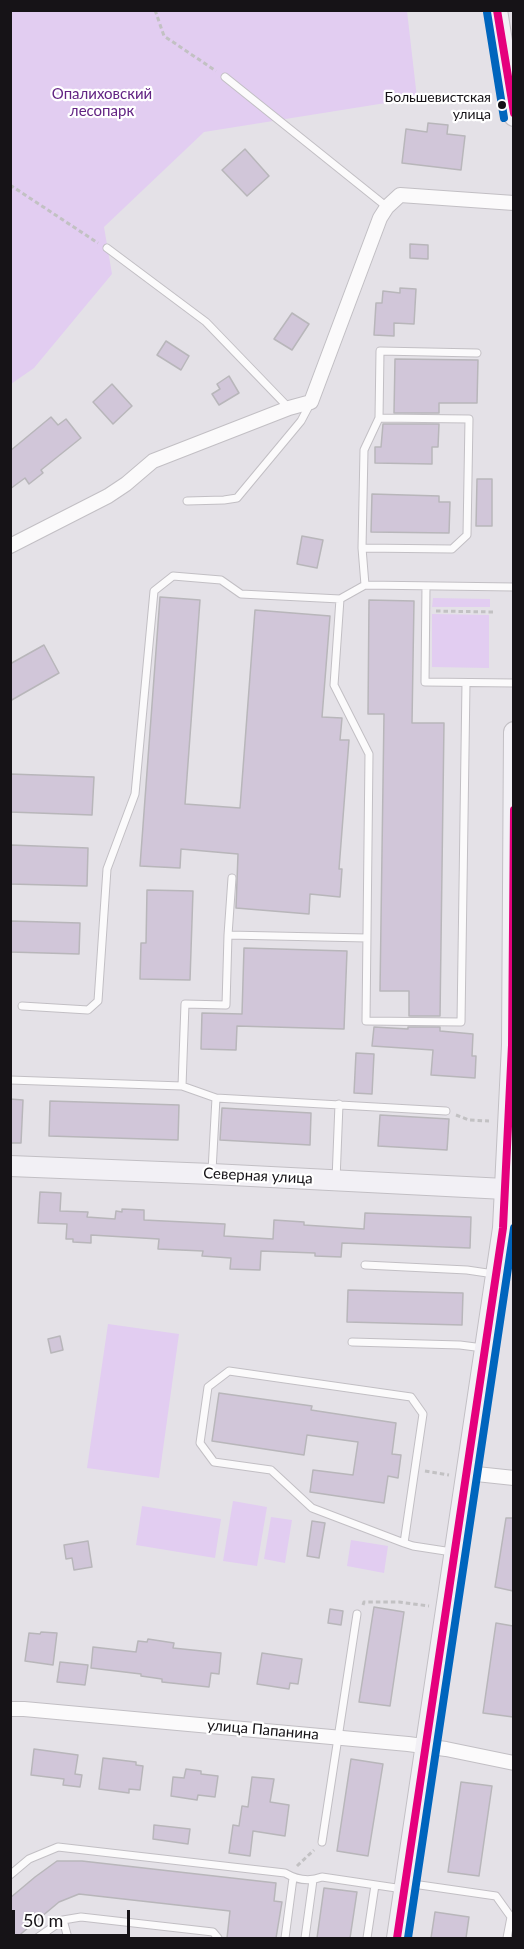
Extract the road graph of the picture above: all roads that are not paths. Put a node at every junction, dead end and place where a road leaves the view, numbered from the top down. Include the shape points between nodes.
1 (497, 10) edge
2 (225, 77) road end
3 (513, 116) edge
4 (513, 203) edge
5 (387, 207) junction
6 (107, 249) road end
7 (477, 352) dead end
8 (311, 402) junction
9 (289, 408) junction
10 (379, 418) junction
11 (187, 501) dead end
12 (10, 546) edge
13 (362, 548) junction
14 (365, 585) junction
15 (426, 586) junction
16 (513, 587) edge
17 (340, 599) junction
18 (466, 683) junction
19 (513, 683) edge
20 (513, 732) edge
21 (513, 798) edge
22 (232, 878) dead end
23 (228, 935) junction
24 (367, 938) junction
25 (22, 1006) dead end
26 (513, 1045) edge
27 (10, 1080) edge
28 (182, 1086) junction
29 (216, 1098) junction
30 (339, 1104) junction
31 (446, 1110) road end
32 (10, 1166) edge
33 (212, 1174) junction
34 (336, 1180) junction
35 (505, 1189) junction
36 (508, 1228) edge
37 (364, 1265) dead end
38 (497, 1274) junction
39 (352, 1342) dead end
40 (486, 1348) junction
41 (467, 1473) junction
42 (513, 1478) edge
43 (404, 1543) junction
44 (455, 1553) junction
45 (357, 1614) road end
46 (11, 1705) edge
47 (338, 1737) junction
48 (425, 1747) junction
49 (513, 1763) edge
50 (322, 1842) road end
51 (10, 1875) edge
52 (291, 1876) junction
53 (313, 1881) junction
54 (375, 1885) junction
55 (404, 1886) junction
56 (63, 1920) junction
57 (37, 1938) edge
58 (68, 1938) edge
59 (219, 1938) edge
60 (285, 1938) edge
61 (305, 1938) edge
62 (367, 1938) edge
63 (397, 1938) edge
64 (507, 1938) edge

1 - 3 street
2 - 5 lane
4 - 5 street via 400,195
5 - 8 street
6 - 9 lane via 206,322
7 - 10 lane via 380,351
8 - 9 street
8 - 11 lane via 301,420 237,498
9 - 12 street via 153,461 108,496
10 - 13 lane via 364,450
10 - 13 lane via 469,419 466,535 452,549
13 - 14 lane
14 - 15 lane
14 - 17 lane
15 - 16 lane
15 - 18 lane via 425,682
17 - 24 lane via 334,685 369,754
17 - 25 lane via 242,594 221,580 173,576 154,591 135,794 107,869 98,1001 88,1010
18 - 19 lane
18 - 24 lane via 461,1022 366,1021
20 - 21 street
21 - 26 street
22 - 23 lane
23 - 24 lane
23 - 28 lane via 226,1005 185,1004
26 - 35 street
27 - 28 lane
28 - 29 lane
29 - 30 lane
29 - 33 lane
30 - 31 lane
30 - 34 lane
32 - 33 street, Северная улица
33 - 34 street, Северная улица
34 - 35 street, Северная улица
35 - 36 street
36 - 38 street
37 - 38 lane
38 - 40 street
39 - 40 lane
40 - 41 street
41 - 42 street
41 - 44 street
43 - 43 lane via 312,1508 271,1470 214,1462 200,1443 208,1387 229,1371 411,1397 423,1414
43 - 44 lane
44 - 48 street
45 - 47 lane
46 - 47 street, улица Папанина
47 - 48 street, улица Папанина
47 - 50 lane
48 - 49 street, улица Папанина
48 - 55 street
51 - 52 lane via 29,1859 58,1847
52 - 53 lane
52 - 60 lane
53 - 54 lane via 322,1877
53 - 61 lane
54 - 55 lane
54 - 62 lane
55 - 63 street
55 - 64 lane via 496,1896 511,1917
56 - 57 lane
56 - 58 lane
56 - 59 lane via 81,1917 213,1932

